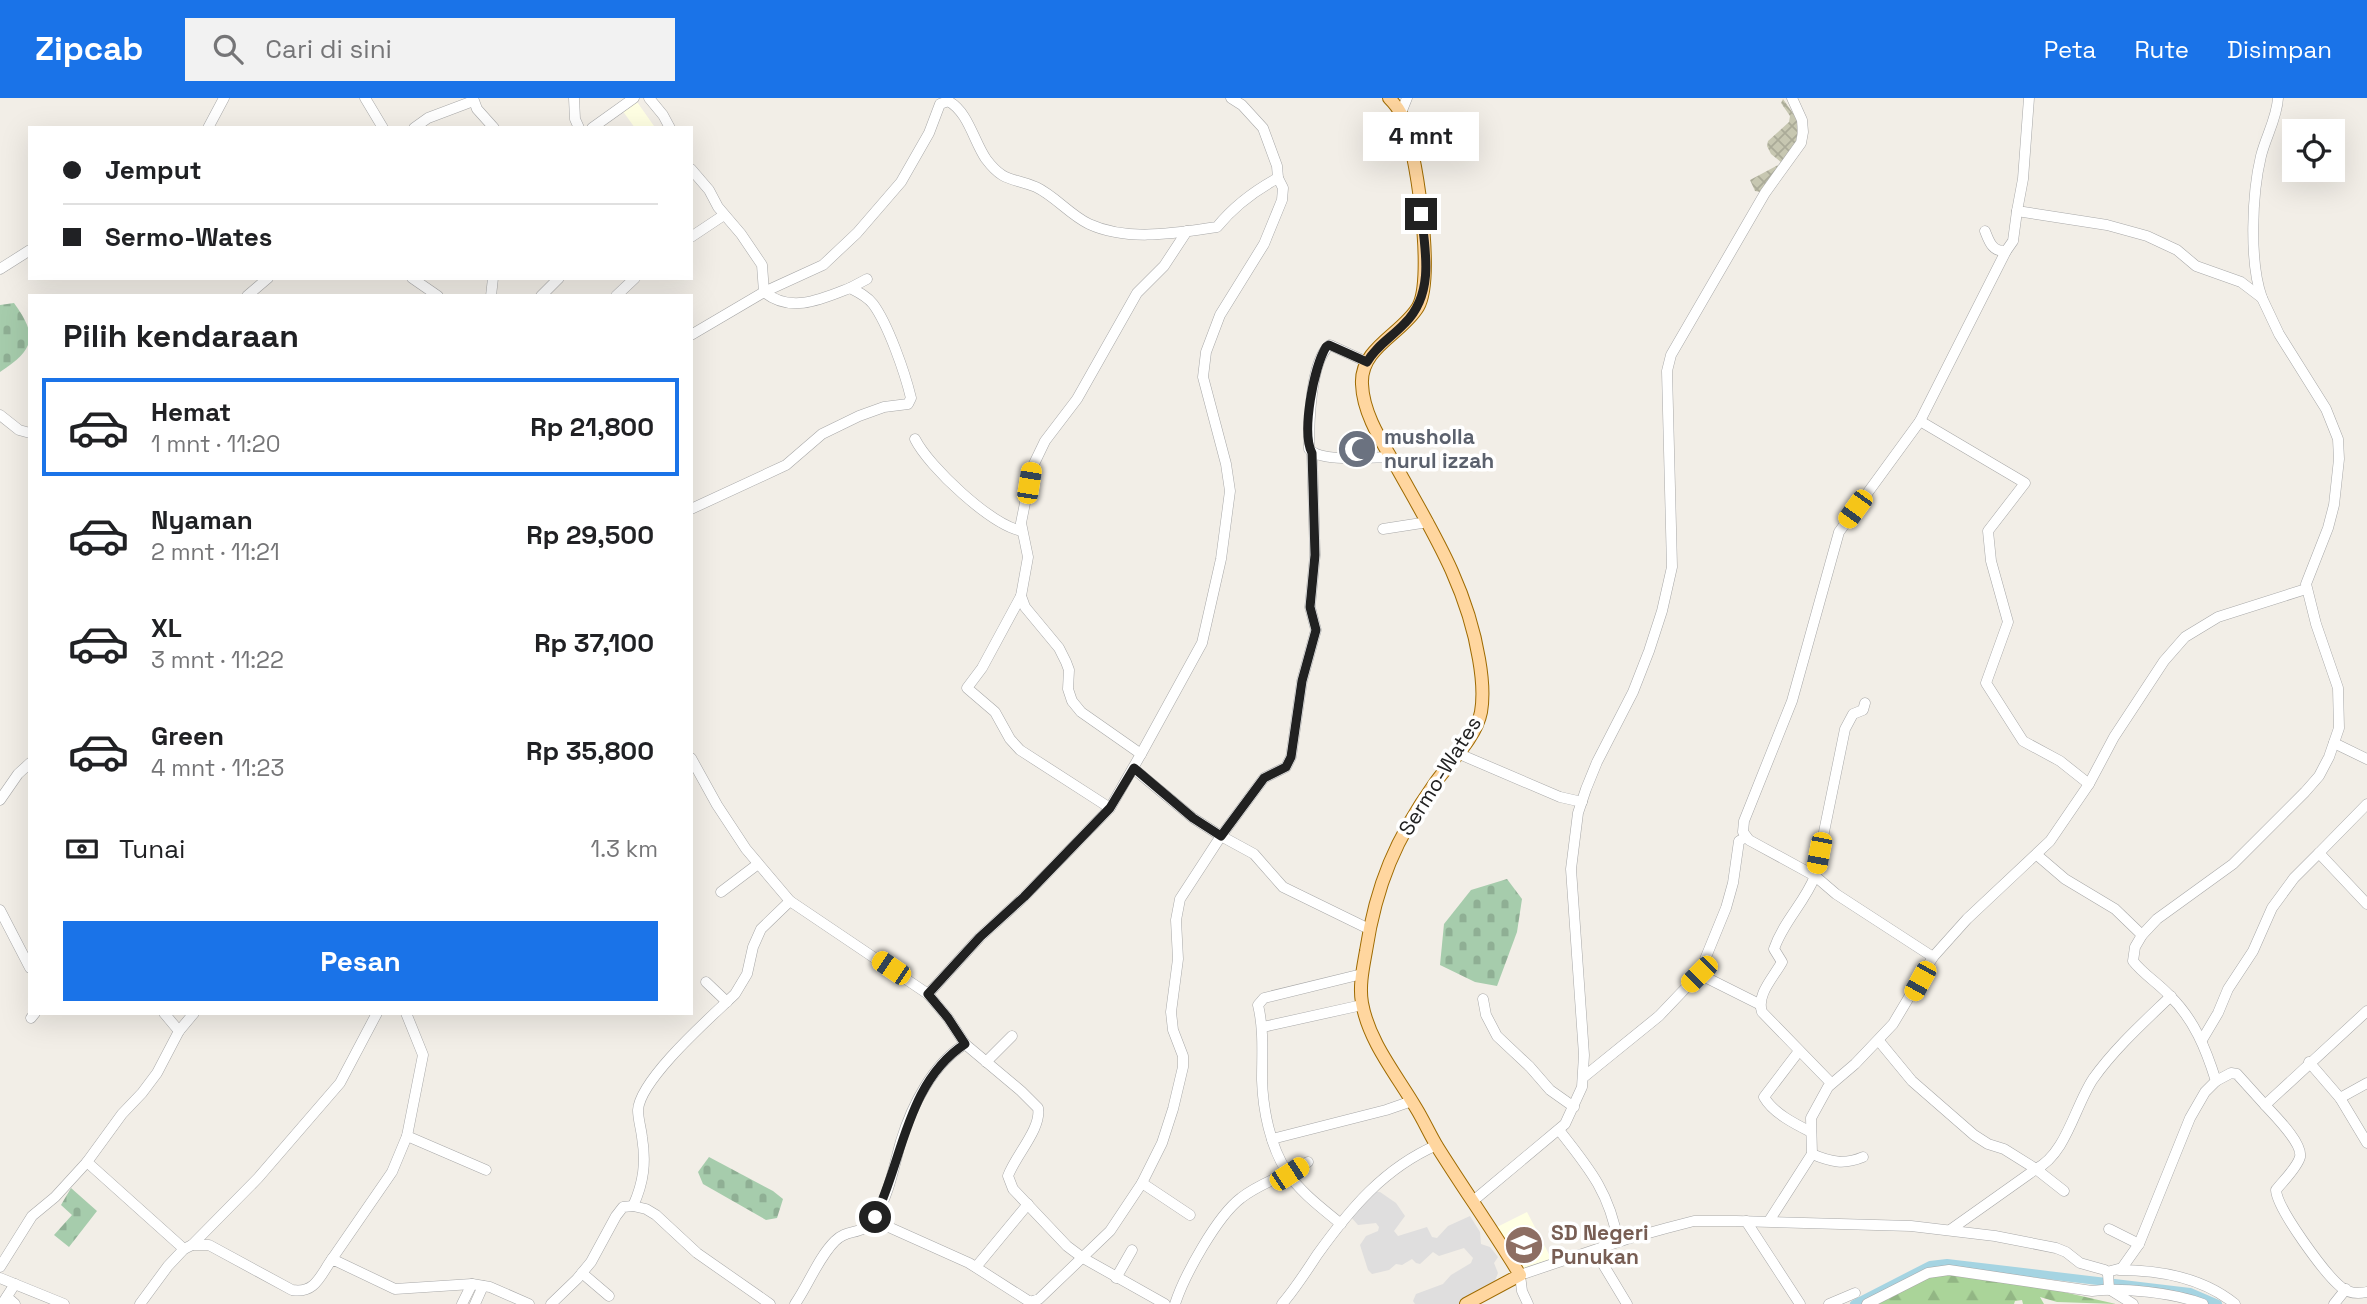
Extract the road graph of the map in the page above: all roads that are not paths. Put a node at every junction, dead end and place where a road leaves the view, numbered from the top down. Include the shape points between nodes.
1 (224, 98) edge
2 (365, 98) edge
3 (574, 98) edge
4 (634, 98) edge
5 (649, 98) edge
6 (1231, 98) edge
7 (1389, 98) edge
8 (1407, 98) edge
9 (1792, 98) edge
10 (2029, 98) edge
11 (2278, 98) edge
12 (473, 99) edge
13 (1401, 113) junction
14 (209, 126) edge
15 (382, 126) edge
16 (417, 126) edge
17 (492, 126) edge
18 (578, 126) edge
19 (595, 126) edge
20 (669, 126) edge
21 (693, 171) edge
22 (1278, 178) junction
23 (2017, 211) junction
24 (724, 215) junction
25 (1186, 231) junction
26 (1985, 231) dead end
27 (693, 236) edge
28 (28, 251) edge
29 (2006, 251) junction
30 (0, 270) edge
31 (867, 279) dead end
32 (266, 280) edge
33 (415, 280) edge
34 (557, 280) edge
35 (633, 280) edge
36 (850, 288) junction
37 (764, 292) junction
38 (249, 294) edge
39 (435, 294) edge
40 (543, 294) edge
41 (618, 294) edge
42 (2262, 298) junction
43 (693, 334) edge
44 (1367, 362) junction
45 (0, 415) edge
46 (1920, 421) junction
47 (28, 432) edge
48 (915, 439) dead end
49 (1312, 453) junction
50 (1391, 457) junction
51 (693, 508) edge
52 (1428, 522) junction
53 (1383, 529) dead end
54 (1022, 531) junction
55 (2306, 589) junction
56 (1021, 596) junction
57 (1865, 703) dead end
58 (2333, 743) junction
59 (1457, 753) junction
60 (1142, 754) junction
61 (2367, 759) edge
62 (693, 762) edge
63 (28, 765) edge
64 (1134, 768) junction
65 (2089, 784) junction
66 (0, 800) edge
67 (1582, 802) junction
68 (2367, 804) edge
69 (1110, 808) junction
70 (1221, 836) junction
71 (1746, 837) junction
72 (2319, 853) junction
73 (2037, 855) junction
74 (758, 864) junction
75 (1815, 876) junction
76 (721, 892) dead end
77 (790, 901) junction
78 (2367, 904) edge
79 (0, 910) edge
80 (1369, 929) junction
81 (2142, 935) junction
82 (1933, 957) junction
83 (28, 964) edge
84 (1362, 974) junction
85 (1699, 974) junction
86 (706, 982) dead end
87 (928, 994) junction
88 (2171, 996) junction
89 (1483, 999) dead end
90 (727, 1002) junction
91 (1759, 1004) junction
92 (1363, 1005) junction
93 (2367, 1011) edge
94 (166, 1015) edge
95 (192, 1015) edge
96 (376, 1015) edge
97 (407, 1015) edge
98 (1263, 1027) junction
99 (179, 1031) junction
100 (1012, 1036) dead end
101 (2202, 1040) junction
102 (1879, 1041) junction
103 (965, 1044) junction
104 (1799, 1051) junction
105 (986, 1062) junction
106 (2309, 1062) junction
107 (1584, 1076) junction
108 (2216, 1081) junction
109 (1831, 1083) junction
110 (2367, 1083) edge
111 (2340, 1098) junction
112 (1412, 1101) junction
113 (2265, 1105) junction
114 (1574, 1107) junction
115 (2363, 1129) edge
116 (1559, 1130) junction
117 (1811, 1132) junction
118 (407, 1136) junction
119 (1272, 1139) junction
120 (2367, 1143) edge
121 (1437, 1145) junction
122 (1812, 1154) junction
123 (1863, 1157) dead end
124 (87, 1162) junction
125 (1308, 1162) dead end
126 (2036, 1169) junction
127 (486, 1170) dead end
128 (1289, 1174) junction
129 (1142, 1183) junction
130 (2064, 1191) dead end
131 (1472, 1201) junction
132 (1028, 1204) junction
133 (633, 1206) junction
134 (1190, 1215) dead end
135 (873, 1220) junction
136 (1746, 1221) junction
137 (1769, 1221) junction
138 (1341, 1224) junction
139 (2109, 1228) dead end
140 (1950, 1230) junction
141 (1618, 1242) junction
142 (2138, 1244) junction
143 (188, 1247) junction
144 (1132, 1250) dead end
145 (1595, 1251) junction
146 (1083, 1258) junction
147 (332, 1259) junction
148 (0, 1267) edge
149 (976, 1268) junction
150 (582, 1273) junction
151 (1520, 1275) junction
152 (0, 1278) edge
153 (1116, 1278) junction
154 (2110, 1278) junction
155 (15, 1284) junction
156 (471, 1284) junction
157 (483, 1286) junction
158 (2346, 1289) junction
159 (2367, 1292) edge
160 (1855, 1293) dead end
161 (609, 1296) dead end
162 (8, 1302) edge
163 (64, 1304) edge
164 (140, 1304) edge
165 (462, 1304) edge
166 (475, 1304) edge
167 (529, 1304) edge
168 (551, 1304) edge
169 (770, 1304) edge
170 (795, 1304) edge
171 (1165, 1304) edge
172 (1175, 1304) edge
173 (1282, 1304) edge
174 (1466, 1304) edge
175 (1528, 1304) edge
176 (1627, 1304) edge
177 (1800, 1304) edge
178 (1829, 1304) edge
179 (1867, 1304) edge
180 (2133, 1304) edge
181 (2203, 1304) edge
182 (2235, 1304) edge
183 (2334, 1304) edge

1 - 14 street
2 - 15 street
3 - 18 street
4 - 19 street
5 - 20 street
6 - 22 street via 1263,128
7 - 13 main road
8 - 13 street
9 - 67 street via 1802,120 1801,143 1765,193 1668,363 1672,567 1649,651
10 - 23 street
11 - 42 street via 2261,156 2255,204 2256,280
12 - 16 street
12 - 17 street
13 - 44 main road via 1418,189 1424,296 1405,324
21 - 24 street
22 - 25 street via 1235,207 1217,227
22 - 60 street via 1283,188 1275,219 1220,315 1206,352 1203,377 1230,491 1202,643
23 - 29 street via 2013,241
23 - 42 street via 2147,236 2178,250 2196,266 2241,282
24 - 27 street
24 - 37 street via 762,265
25 - 37 street via 1116,234 1087,223 1037,188 1003,178 958,108 948,101 940,104 901,183 857,233 824,265
25 - 54 street via 1164,266 1136,293 1077,399 1045,440 1032,468
26 - 29 street via 1996,250
28 - 30 street
29 - 46 street
31 - 36 street
32 - 38 street
33 - 39 street
34 - 40 street
35 - 41 street
36 - 37 street via 809,303 781,302
36 - 51 street via 873,304 887,330 911,395 910,404 884,407 822,433 780,469
37 - 43 street
42 - 55 street via 2326,409 2338,439 2334,505
44 - 49 street via 1329,345 1324,350 1309,424
44 - 50 main road, Sermo-Wates via 1361,380 1364,401
45 - 47 street
46 - 65 street via 2025,483 1987,531 2008,622 1986,683 2023,741
46 - 71 street via 1839,532 1792,701 1744,821
48 - 54 street via 922,454 973,502 1008,527
49 - 50 street
49 - 70 street via 1315,555 1310,607 1316,630 1302,681 1291,757 1286,767 1264,778
50 - 52 main road, Sermo-Wates
52 - 53 street
52 - 59 main road, Sermo-Wates via 1462,592 1482,676 1481,712
54 - 56 street via 1028,557
55 - 58 street via 2338,688 2339,728
55 - 65 street via 2218,617 2186,637 2140,695
56 - 60 street via 1066,662 1072,701
56 - 69 street via 967,687 995,712 1020,750
57 - 75 street via 1845,729
58 - 61 street
58 - 81 street via 2319,776 2305,792 2232,864
59 - 67 street
59 - 80 main road, Sermo-Wates via 1404,831 1384,873
60 - 64 street
62 - 74 street via 716,805
63 - 66 street
64 - 69 street
64 - 70 street
65 - 73 street
67 - 107 street via 1571,869
68 - 72 street
69 - 87 street
70 - 80 street via 1254,854 1283,887
70 - 129 street via 1180,899 1171,1012 1182,1067 1162,1143
71 - 75 street
71 - 85 street via 1740,841 1726,908
72 - 78 street
72 - 101 street via 2272,908
73 - 81 street via 2115,909
73 - 82 street via 1981,904
74 - 76 street
74 - 77 street
75 - 82 street
75 - 91 street via 1808,895 1777,939 1774,949 1782,962
77 - 87 street
77 - 90 street via 761,929 744,983
79 - 83 street
80 - 84 main road, Sermo-Wates
81 - 88 street via 2133,961
82 - 102 street
84 - 92 main road, Sermo-Wates
84 - 98 street via 1261,1000
85 - 91 street
85 - 107 street via 1659,1016
86 - 90 street
87 - 103 street
88 - 101 street
88 - 126 street via 2092,1080 2050,1160
89 - 114 street via 1497,1037 1550,1090
90 - 133 street via 665,1062 640,1100 645,1168
91 - 104 street via 1762,1013
92 - 98 street
92 - 112 main road, Sermo-Wates via 1377,1045
93 - 106 street
94 - 99 street
95 - 99 street
96 - 143 street via 340,1083 258,1178
97 - 118 street via 423,1055
98 - 119 street via 1264,1107
99 - 124 street via 157,1073
100 - 105 street
101 - 108 street
102 - 109 street
102 - 126 street via 1912,1081 1974,1135
103 - 105 street
103 - 135 street via 943,1062 912,1114
104 - 109 street
104 - 117 street via 1764,1097
105 - 132 street via 1038,1108 1039,1119 1008,1176
106 - 111 street
106 - 113 street
107 - 114 street
108 - 113 street via 2237,1074
108 - 142 street via 2190,1118
109 - 117 street via 1813,1111
110 - 111 street
111 - 115 street
112 - 119 street
112 - 121 main road, Sermo-Wates
113 - 158 street via 2300,1152 2276,1190 2278,1200 2306,1245
114 - 116 street
115 - 120 street
116 - 131 street
116 - 141 street via 1599,1182
117 - 122 street
118 - 127 street
118 - 147 street via 393,1172
119 - 128 street
121 - 131 main road, Sermo-Wates
121 - 138 street via 1382,1178
122 - 123 street via 1838,1163
122 - 137 street
124 - 143 street
124 - 148 street via 32,1216
125 - 128 street
126 - 130 street
126 - 140 street
128 - 138 street
128 - 172 street via 1265,1182 1223,1215
129 - 134 street
129 - 146 street via 1110,1231
131 - 151 main road, Sermo-Wates
132 - 146 street
132 - 149 street
133 - 150 street via 623,1207 616,1216
133 - 169 street via 656,1215 697,1253
135 - 149 street
135 - 170 street via 865,1229 832,1244
136 - 137 street
136 - 141 street via 1694,1221
136 - 177 street
137 - 140 street
138 - 173 street
139 - 142 street
140 - 154 street via 2056,1248
141 - 145 street
142 - 154 street via 2127,1264
143 - 147 street via 209,1245 269,1280 303,1292
143 - 164 street
144 - 153 street
145 - 151 street
145 - 176 street
146 - 149 street via 1035,1302
146 - 153 street
147 - 156 street via 395,1289
150 - 161 street
150 - 168 street
151 - 174 main road
151 - 175 street
152 - 155 street
153 - 171 street
154 - 179 street via 2092,1291 1939,1270
154 - 180 street
154 - 181 street
154 - 182 street via 2159,1273 2202,1283
155 - 162 street
155 - 163 street
156 - 157 street
156 - 165 street
157 - 166 street
157 - 167 street
158 - 159 street
158 - 183 street
160 - 178 street

